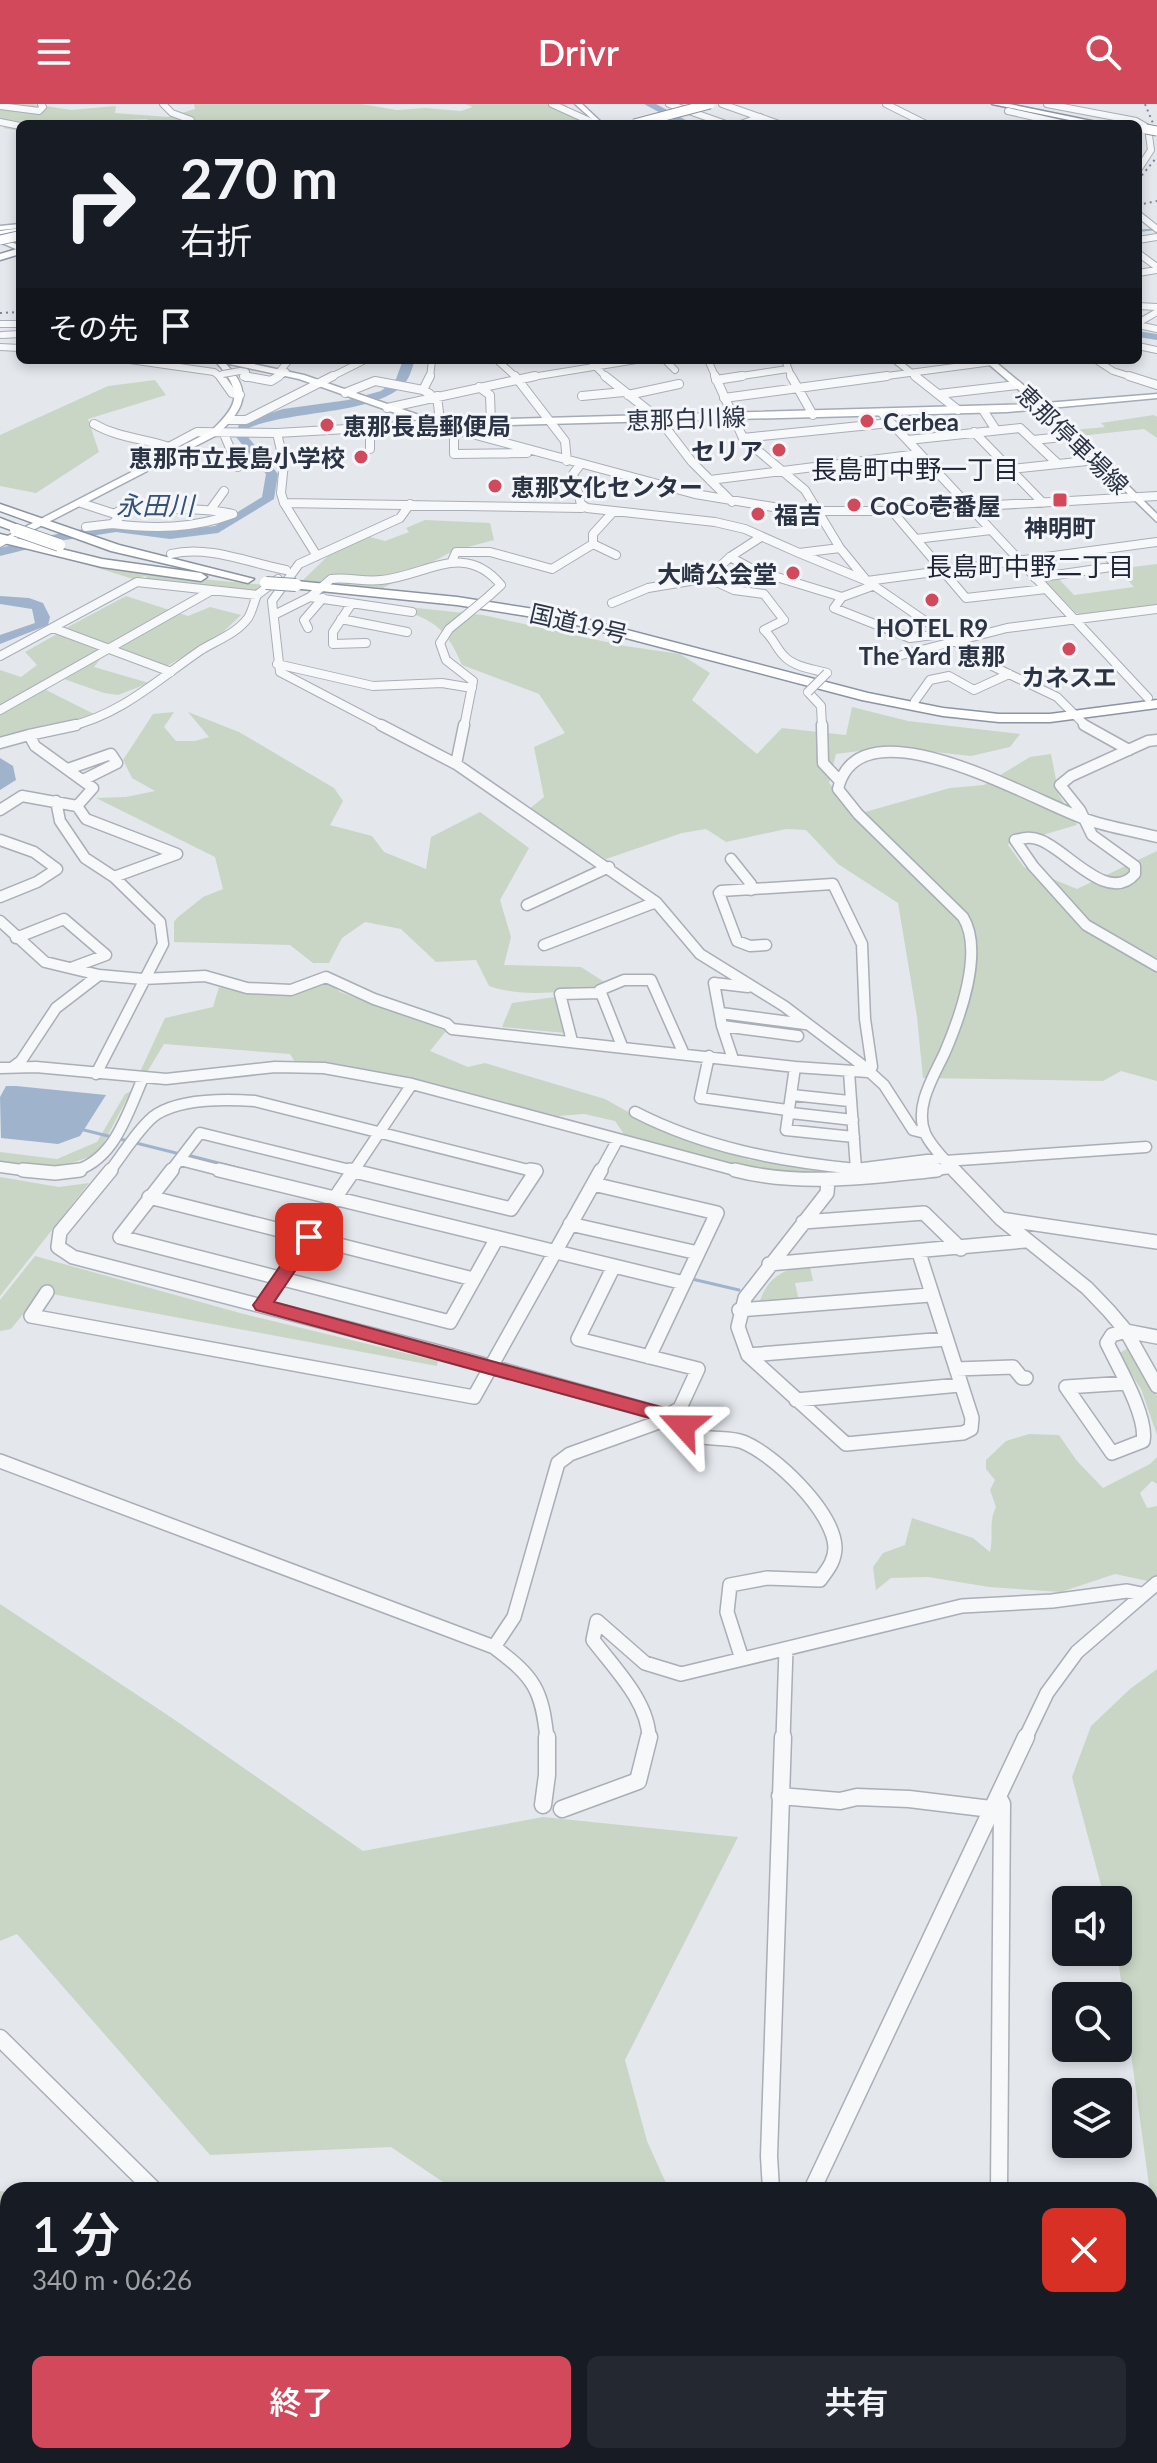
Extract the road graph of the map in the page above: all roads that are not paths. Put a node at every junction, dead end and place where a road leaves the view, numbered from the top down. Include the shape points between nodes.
1 (41, 104) edge
2 (163, 104) edge
3 (552, 104) edge
4 (578, 104) edge
5 (669, 104) edge
6 (695, 104) edge
7 (710, 104) edge
8 (722, 104) edge
9 (886, 104) edge
10 (996, 104) edge
11 (1047, 104) edge
12 (0, 106) edge
13 (1010, 108) edge
14 (1130, 113) dead end
15 (760, 117) junction
16 (191, 120) edge
17 (588, 120) edge
18 (592, 120) edge
19 (638, 120) edge
20 (649, 120) edge
21 (715, 120) edge
22 (752, 120) edge
23 (768, 120) edge
24 (918, 120) edge
25 (1051, 120) edge
26 (1081, 120) edge
27 (1090, 120) edge
28 (1110, 120) edge
29 (1137, 120) edge
30 (1145, 129) edge
31 (1142, 160) edge
32 (0, 228) edge
33 (11, 236) edge
34 (16, 334) edge
35 (2, 335) dead end
36 (163, 364) edge
37 (223, 364) edge
38 (243, 364) edge
39 (287, 364) edge
40 (357, 364) edge
41 (432, 364) edge
42 (501, 364) edge
43 (560, 364) edge
44 (588, 364) edge
45 (593, 364) edge
46 (669, 364) edge
47 (710, 364) edge
48 (786, 364) edge
49 (900, 364) edge
50 (968, 364) edge
51 (993, 364) edge
52 (1102, 364) edge
53 (249, 365) junction
54 (568, 369) junction
55 (788, 369) junction
56 (675, 370) dead end
57 (228, 372) junction
58 (283, 372) junction
59 (909, 372) junction
60 (518, 379) junction
61 (716, 380) junction
62 (320, 383) junction
63 (679, 384) dead end
64 (1017, 385) junction
65 (1157, 385) edge
66 (479, 387) junction
67 (796, 389) junction
68 (423, 390) junction
69 (345, 393) junction
70 (626, 394) junction
71 (939, 394) junction
72 (582, 396) dead end
73 (1157, 396) edge
74 (435, 397) junction
75 (724, 398) junction
76 (1044, 407) junction
77 (387, 408) junction
78 (958, 410) junction
79 (983, 410) junction
80 (882, 413) junction
81 (813, 415) junction
82 (731, 417) junction
83 (659, 419) junction
84 (228, 420) junction
85 (491, 423) junction
86 (552, 423) junction
87 (890, 423) junction
88 (94, 424) dead end
89 (435, 424) junction
90 (370, 429) junction
91 (454, 430) junction
92 (996, 430) junction
93 (974, 432) junction
94 (219, 433) junction
95 (277, 433) junction
96 (1072, 436) junction
97 (743, 438) junction
98 (908, 440) junction
99 (1033, 440) junction
100 (370, 449) dead end
101 (535, 451) junction
102 (919, 454) junction
103 (1096, 460) junction
104 (567, 461) junction
105 (1058, 464) junction
106 (580, 465) junction
107 (238, 467) dead end
108 (1012, 469) junction
109 (784, 471) junction
110 (710, 480) junction
111 (224, 491) dead end
112 (1157, 496) edge
113 (1135, 498) junction
114 (732, 502) junction
115 (81, 503) junction
116 (284, 503) junction
117 (1043, 503) junction
118 (410, 504) junction
119 (581, 504) junction
120 (745, 504) junction
121 (0, 507) edge
122 (971, 507) junction
123 (211, 509) junction
124 (817, 511) junction
125 (892, 511) junction
126 (613, 512) junction
127 (114, 514) junction
128 (1157, 519) edge
129 (0, 523) edge
130 (42, 523) junction
131 (112, 524) junction
132 (745, 529) junction
133 (991, 530) junction
134 (79, 532) junction
135 (761, 537) junction
136 (916, 539) junction
137 (2, 541) edge
138 (1157, 542) edge
139 (60, 544) junction
140 (593, 544) junction
141 (840, 548) junction
142 (1101, 550) junction
143 (799, 553) junction
144 (171, 554) dead end
145 (616, 555) dead end
146 (317, 556) junction
147 (730, 557) junction
148 (1019, 560) junction
149 (452, 561) junction
150 (286, 570) junction
151 (942, 570) junction
152 (146, 576) dead end
153 (777, 576) junction
154 (708, 578) junction
155 (1035, 578) junction
156 (231, 579) junction
157 (248, 579) junction
158 (137, 582) junction
159 (267, 582) junction
160 (871, 583) junction
161 (1046, 589) junction
162 (209, 592) junction
163 (318, 592) junction
164 (764, 594) junction
165 (257, 595) junction
166 (842, 597) junction
167 (352, 603) junction
168 (612, 603) dead end
169 (1157, 609) edge
170 (412, 612) dead end
171 (274, 615) junction
172 (341, 619) junction
173 (1075, 619) junction
174 (53, 628) junction
175 (308, 628) dead end
176 (407, 632) dead end
177 (941, 634) junction
178 (906, 637) junction
179 (955, 641) junction
180 (366, 643) dead end
181 (888, 644) dead end
182 (110, 648) junction
183 (902, 655) dead end
184 (0, 656) edge
185 (277, 664) junction
186 (171, 672) junction
187 (1009, 674) junction
188 (472, 688) junction
189 (1154, 700) edge
190 (915, 701) junction
191 (0, 710) edge
192 (1072, 712) junction
193 (29, 735) junction
194 (1157, 740) edge
195 (0, 743) edge
196 (1129, 750) junction
197 (456, 764) junction
198 (68, 769) junction
199 (838, 779) junction
200 (83, 780) junction
201 (56, 801) junction
202 (77, 806) junction
203 (0, 810) edge
204 (1085, 819) junction
205 (1157, 837) edge
206 (0, 840) edge
207 (731, 859) dead end
208 (609, 867) junction
209 (114, 877) junction
210 (751, 890) junction
211 (0, 897) edge
212 (656, 902) junction
213 (527, 905) dead end
214 (0, 921) edge
215 (16, 938) junction
216 (544, 945) dead end
217 (766, 945) dead end
218 (1157, 966) edge
219 (71, 968) junction
220 (99, 975) junction
221 (143, 979) junction
222 (753, 988) junction
223 (601, 993) junction
224 (721, 1013) junction
225 (807, 1024) junction
226 (722, 1026) junction
227 (798, 1036) dead end
228 (572, 1041) junction
229 (622, 1046) junction
230 (683, 1052) junction
231 (709, 1056) junction
232 (733, 1059) junction
233 (795, 1067) junction
234 (6, 1068) edge
235 (849, 1072) junction
236 (868, 1072) junction
237 (96, 1074) junction
238 (143, 1078) junction
239 (412, 1084) junction
240 (792, 1095) junction
241 (849, 1101) junction
242 (922, 1105) junction
243 (898, 1111) junction
244 (635, 1112) dead end
245 (789, 1112) junction
246 (853, 1120) junction
247 (379, 1132) junction
248 (925, 1133) junction
249 (854, 1137) junction
250 (618, 1139) junction
251 (1146, 1147) dead end
252 (180, 1160) junction
253 (946, 1162) junction
254 (0, 1167) edge
255 (856, 1169) junction
256 (354, 1170) junction
257 (828, 1179) junction
258 (593, 1184) junction
259 (338, 1192) junction
260 (149, 1197) junction
261 (1001, 1219) junction
262 (803, 1222) junction
263 (567, 1230) junction
264 (309, 1237) junction
265 (497, 1238) junction
266 (1025, 1241) junction
267 (1157, 1242) edge
268 (961, 1249) junction
269 (555, 1251) junction
270 (698, 1253) junction
271 (919, 1253) junction
272 (769, 1264) junction
273 (614, 1266) junction
274 (281, 1278) junction
275 (686, 1278) junction
276 (473, 1279) junction
277 (47, 1292) dead end
278 (930, 1295) junction
279 (262, 1305) junction
280 (739, 1310) junction
281 (1126, 1331) junction
282 (1157, 1337) edge
283 (946, 1339) junction
284 (748, 1355) junction
285 (649, 1357) junction
286 (493, 1366) junction
287 (956, 1369) junction
288 (1026, 1378) dead end
289 (1127, 1383) junction
290 (960, 1385) junction
291 (1157, 1386) edge
292 (796, 1400) junction
293 (668, 1416) junction
294 (0, 1461) edge
295 (1157, 1583) edge
296 (1142, 1594) junction
297 (494, 1647) junction
298 (786, 1649) junction
299 (742, 1659) junction
300 (780, 1796) junction
301 (994, 1803) junction
302 (543, 1805) dead end
303 (562, 1809) dead end
304 (0, 2038) edge
305 (146, 2182) edge
306 (771, 2182) edge
307 (816, 2182) edge
308 (999, 2182) edge

1 - 12 street via 39,111
2 - 16 street
3 - 17 street
4 - 18 main road
5 - 21 street
6 - 19 highway, bridge
7 - 20 highway, bridge
8 - 15 street
9 - 24 street
10 - 26 highway
11 - 28 street
13 - 25 street
13 - 27 highway
14 - 29 street
15 - 22 street
15 - 23 street
30 - 31 street via 1152,134 1152,153
32 - 33 main road
34 - 35 street
36 - 57 street
37 - 57 main road
38 - 53 main road, 恵那白川線
39 - 58 street
40 - 62 street
41 - 68 street
42 - 60 street
43 - 54 street
44 - 54 street
45 - 70 street
46 - 56 street
47 - 61 street
48 - 55 street
49 - 59 street
50 - 59 street
51 - 64 main road, 恵那停車場線
52 - 65 street
53 - 57 main road
53 - 58 main road, 恵那白川線
54 - 60 street
55 - 61 street
55 - 67 street
57 - 58 street via 246,372 245,378 267,381
57 - 84 main road via 240,389
58 - 62 main road, 恵那白川線
59 - 67 street
59 - 71 street
60 - 66 street
60 - 86 street
61 - 75 street
62 - 69 main road, 恵那白川線
62 - 84 street via 246,420
63 - 70 street
64 - 71 street
64 - 76 main road, 恵那停車場線
66 - 74 street
66 - 85 street via 490,395
67 - 75 street
67 - 81 street
68 - 69 street via 367,382
68 - 74 street
69 - 77 main road, 恵那白川線
70 - 72 street
70 - 83 street
71 - 78 street
73 - 76 main road, 恵那白川線
74 - 77 street
74 - 89 street via 440,421
75 - 82 street
76 - 79 main road, 恵那白川線
76 - 96 main road, 恵那停車場線
77 - 89 main road, 恵那白川線
78 - 79 main road, 恵那白川線
78 - 80 main road, 恵那白川線
79 - 92 street
80 - 81 main road, 恵那白川線
80 - 87 street
81 - 82 main road, 恵那白川線
82 - 83 main road, 恵那白川線
82 - 97 street
83 - 86 main road, 恵那白川線
83 - 110 street
84 - 94 main road
85 - 86 main road, 恵那白川線
85 - 89 main road, 恵那白川線
86 - 104 street via 565,441
87 - 97 street
87 - 98 street
88 - 94 street via 113,435 169,447 197,432
89 - 90 street
89 - 91 street
90 - 95 street
90 - 100 street
91 - 101 street
91 - 101 street via 454,454
92 - 93 street
92 - 99 street via 1020,428
93 - 98 street
93 - 108 street
94 - 95 street
94 - 107 street
94 - 115 main road
95 - 116 street
96 - 99 street
96 - 103 main road, 恵那停車場線
97 - 109 street
98 - 102 street
99 - 105 street
101 - 104 street
102 - 109 street
102 - 122 street
103 - 105 street
103 - 113 main road, 恵那停車場線
104 - 106 street
105 - 108 street
106 - 114 street
106 - 119 street via 573,474
108 - 117 street
109 - 110 street
109 - 124 street via 805,490
110 - 114 street
111 - 123 street
112 - 113 street
113 - 117 street
113 - 128 main road, 恵那停車場線
114 - 120 street
115 - 127 street
115 - 130 main road
116 - 118 street
116 - 146 street
117 - 122 street
118 - 119 street via 582,508
118 - 146 street via 400,518
119 - 126 street
120 - 124 street
120 - 132 street
121 - 130 highway
122 - 125 street
122 - 133 street
123 - 127 street via 160,511 129,505
123 - 131 street via 233,514 180,529
124 - 125 street
124 - 141 street
125 - 136 street
126 - 132 street
126 - 140 street via 593,534
127 - 131 street via 121,516
129 - 139 highway, 国道19号, bridge
130 - 134 highway
130 - 137 main road
131 - 134 street
132 - 135 street
133 - 136 street
133 - 148 street
134 - 157 highway via 134,553
135 - 143 street
135 - 147 street
136 - 151 street
137 - 156 highway via 135,569
138 - 142 street
139 - 156 highway, 国道19号 via 130,564
139 - 157 highway, 国道19号 via 159,567
140 - 145 street
140 - 149 street via 552,569 461,550
141 - 143 street
141 - 160 street
142 - 148 street
142 - 155 street via 1118,566
143 - 160 street
144 - 150 street via 221,556
146 - 150 street
146 - 171 street via 299,564 275,593
147 - 153 street
147 - 154 street
148 - 151 street
148 - 155 street
149 - 163 street via 384,580 331,579
149 - 188 street, bridge via 491,572 501,585 440,643 446,660 473,681
150 - 165 street
151 - 160 street
151 - 161 street via 966,598
152 - 158 street
153 - 164 street via 764,587
153 - 166 street
154 - 164 street via 734,590
154 - 168 street via 648,588
155 - 161 street
156 - 159 highway, 国道19号
157 - 159 highway, 国道19号
158 - 162 street
158 - 174 street
159 - 163 highway, 国道19号, bridge
160 - 166 street
160 - 177 street
161 - 173 street
162 - 165 street
162 - 182 street
163 - 167 street
163 - 171 street
163 - 175 street via 304,620
163 - 190 highway, 国道19号 via 528,609 837,687
163 - 192 highway, 国道19号 via 457,601 566,618 909,706 999,718
164 - 199 street, bridge via 784,620 764,630 782,655 827,673 808,692 821,706 823,763
165 - 186 street via 248,618
166 - 178 street via 834,608
167 - 170 street
167 - 172 street
169 - 173 street
171 - 185 street
172 - 176 street
172 - 180 street via 333,644
173 - 179 street
173 - 189 street
174 - 182 street
174 - 184 street
177 - 178 street
177 - 179 street
178 - 181 street
179 - 183 street
179 - 187 street
182 - 186 street
182 - 191 street
185 - 188 street via 373,686 442,683
185 - 197 street via 280,672
186 - 193 street via 131,702 88,722
187 - 190 street via 974,690 949,676 930,680
187 - 192 street via 1057,697
188 - 197 street
189 - 192 highway, 国道19号
190 - 192 highway, 国道19号 via 998,711
192 - 196 street via 1090,730
193 - 195 street
193 - 198 street via 35,746
194 - 196 street
196 - 204 street via 1060,785
197 - 208 street
198 - 200 street
198 - 200 street via 111,754 117,763
199 - 204 street via 843,768 868,754 927,754
199 - 242 street via 838,789 858,814 971,930 973,956 951,1037
200 - 202 street via 93,788
201 - 202 street
201 - 203 street via 22,796
201 - 209 street via 60,821 85,858
202 - 209 street via 86,819 177,854
204 - 205 street
204 - 218 street via 1100,844 1134,864 1136,872 1129,881 1116,884 1098,878 1038,838 1018,838 1015,843 1086,925
206 - 211 street via 34,852 57,869
207 - 210 street
208 - 212 street
208 - 213 street
209 - 221 street via 160,922 163,944
210 - 217 street via 719,893 737,941
210 - 236 street via 833,884 862,944 872,1067
212 - 216 street
212 - 222 street via 700,954
214 - 215 street
215 - 219 street via 45,962
215 - 219 street via 64,919 106,955
219 - 220 street
220 - 221 street
220 - 234 street via 55,1009 21,1061
221 - 228 street via 205,976 247,988 291,990 326,977 452,1029
221 - 237 street
222 - 224 street via 714,983
222 - 225 street
223 - 228 street via 560,994
223 - 229 street
223 - 230 street via 624,980 651,980
224 - 225 street
224 - 226 street
225 - 236 street
226 - 227 street
226 - 232 street
228 - 229 street
229 - 230 street
230 - 231 street
231 - 232 street
231 - 245 street via 700,1098
232 - 233 street
233 - 235 street
233 - 240 street
234 - 237 street
235 - 236 street
235 - 241 street
236 - 243 street via 884,1085
237 - 238 street
238 - 239 street via 295,1066
238 - 254 street via 116,1137 97,1162 74,1172
239 - 247 street
239 - 250 street
240 - 241 street
240 - 245 street
241 - 246 street
242 - 243 street
242 - 248 street
243 - 248 street via 913,1130
244 - 255 street via 730,1152
245 - 246 street
245 - 249 street via 786,1130
246 - 249 street
247 - 256 street
247 - 256 street via 536,1171 511,1209
247 - 279 street via 239,1100 165,1111 147,1122 60,1232 58,1247 73,1257
248 - 253 street
249 - 255 street
250 - 257 street via 763,1177
250 - 258 street
251 - 253 street
252 - 256 street via 200,1133
252 - 259 street
252 - 260 street
253 - 255 street
253 - 257 street
253 - 261 street
256 - 259 street
257 - 262 street via 827,1193
258 - 263 street
258 - 270 street via 717,1213
259 - 264 street
259 - 265 street
260 - 264 street
260 - 274 street via 120,1237
261 - 266 street
261 - 267 street
262 - 268 street via 924,1213
262 - 272 street
263 - 269 street
263 - 270 street
264 - 274 street
264 - 276 street
265 - 269 street
265 - 276 street
266 - 268 street
266 - 281 street via 1087,1288
268 - 271 street
269 - 273 street
269 - 286 street
270 - 275 street
271 - 272 street
271 - 278 street
272 - 280 street
273 - 275 street
273 - 285 street via 578,1339
274 - 276 street via 450,1322
274 - 279 street
275 - 285 street
277 - 286 street via 31,1316 474,1397
278 - 280 street
278 - 283 street
279 - 286 street
280 - 284 street via 739,1338
281 - 282 street
281 - 289 street via 1112,1335 1107,1343
281 - 291 street
283 - 284 street
283 - 287 street
284 - 292 street
285 - 293 street via 698,1369 680,1408
286 - 293 street
287 - 288 street via 1013,1367
287 - 290 street
289 - 289 street via 1066,1387 1112,1453 1146,1437
290 - 292 street
290 - 292 street via 972,1425 963,1433 846,1444
293 - 297 street via 558,1463 514,1617
293 - 299 street via 698,1436 744,1442 758,1450 786,1471 832,1528 836,1548 830,1572 820,1580 767,1578 730,1585 725,1597
294 - 297 street
295 - 296 street
296 - 298 street via 962,1606
296 - 301 street via 1059,1674
297 - 302 street via 532,1678 544,1716 549,1775
298 - 299 street
298 - 300 street
299 - 303 street via 668,1673 627,1652 597,1621 593,1640 649,1729 647,1759 638,1781
300 - 301 street
300 - 306 street
301 - 307 street
301 - 308 street via 1002,1804
304 - 305 street

